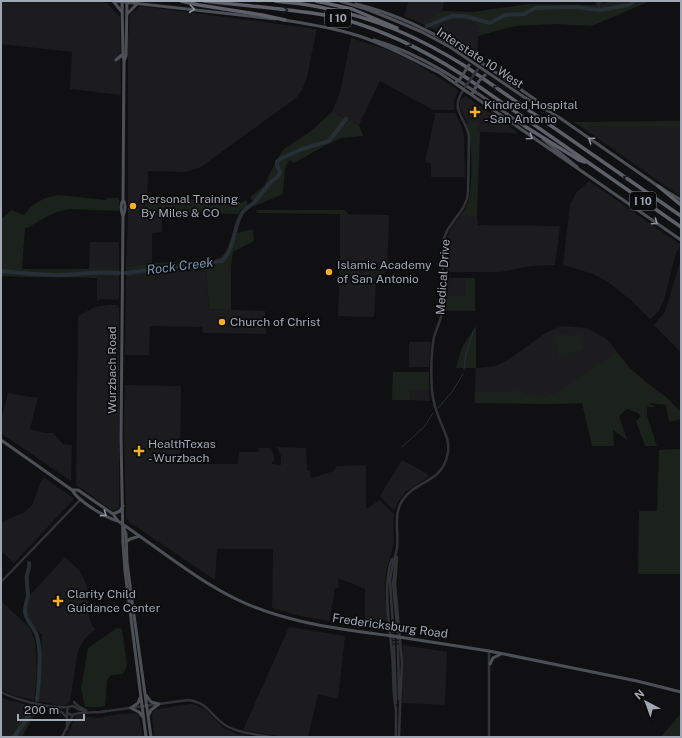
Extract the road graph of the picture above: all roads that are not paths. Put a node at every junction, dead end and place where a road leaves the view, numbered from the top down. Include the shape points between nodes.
1 (114, 1) edge
2 (181, 1) edge
3 (204, 1) edge
4 (275, 1) edge
5 (316, 1) edge
6 (340, 1) edge
7 (345, 1) edge
8 (122, 2) edge
9 (127, 2) edge
10 (137, 3) edge
11 (122, 13) junction
12 (127, 15) junction
13 (285, 20) junction
14 (406, 34) junction
15 (361, 37) junction
16 (123, 54) junction
17 (467, 58) junction
18 (116, 60) dead end
19 (124, 61) junction
20 (479, 68) junction
21 (492, 76) junction
22 (451, 81) junction
23 (464, 89) junction
24 (474, 98) junction
25 (546, 108) junction
26 (526, 127) junction
27 (588, 162) junction
28 (589, 176) junction
29 (658, 186) junction
30 (681, 200) edge
31 (681, 205) edge
32 (681, 216) edge
33 (681, 227) edge
34 (681, 240) edge
35 (1, 440) edge
36 (72, 490) junction
37 (89, 498) junction
38 (81, 499) junction
39 (123, 506) junction
40 (112, 514) junction
41 (118, 522) junction
42 (123, 525) junction
43 (140, 536) junction
44 (126, 542) junction
45 (396, 550) junction
46 (397, 557) junction
47 (1, 582) edge
48 (391, 636) junction
49 (399, 637) junction
50 (489, 651) junction
51 (501, 654) junction
52 (490, 664) junction
53 (1, 692) edge
54 (681, 692) edge
55 (145, 694) junction
56 (141, 696) junction
57 (74, 702) dead end
58 (159, 704) junction
59 (46, 705) junction
60 (50, 706) junction
61 (147, 706) junction
62 (68, 707) junction
63 (142, 707) junction
64 (76, 708) junction
65 (131, 708) junction
66 (400, 708) junction
67 (396, 710) junction
68 (88, 712) junction
69 (67, 713) junction
70 (93, 713) junction
71 (74, 715) junction
72 (148, 716) junction
73 (143, 717) junction
74 (67, 719) junction
75 (67, 729) junction
76 (62, 737) edge
77 (146, 737) edge
78 (151, 737) edge
79 (271, 737) edge
80 (396, 737) edge
81 (399, 737) edge
82 (489, 737) edge

1 - 8 main road
1 - 11 main road
2 - 13 highway
3 -> 27 highway, I 10 via 317,14 380,31 442,61
4 - 14 highway, I 10 via 351,14
5 - 14 highway via 366,14
6 - 17 main road, Interstate 10 West via 419,31
7 - 25 main road via 410,22 438,36 484,64
8 - 9 main road
8 - 11 main road, Wurzbach Road
9 - 10 main road
9 - 12 main road, Wurzbach Road
10 - 12 main road
10 -> 13 main road
11 - 16 main road, Wurzbach Road
12 - 19 main road, Wurzbach Road
13 - 15 main road via 335,29
32 -> 14 highway, I 10 via 465,66
15 - 22 main road via 412,59
15 - 26 main road via 401,49 434,65
16 - 18 main road
16 - 19 main road, Wurzbach Road
17 - 20 main road, Interstate 10 West
17 - 22 main road, bridge via 469,64 460,79 456,82
19 - 39 main road, Wurzbach Road via 125,208 121,431
20 - 21 main road, Interstate 10 West
20 - 23 street, Medical Drive, bridge
21 - 24 main road, bridge via 485,75 479,81 472,94
21 - 25 main road, Interstate 10 West
22 - 23 main road
23 - 24 main road
23 - 45 street, Medical Drive via 457,106 469,136 468,192 463,208 444,238 443,308 433,347 433,394 447,438 448,451 438,473 413,489 401,503 396,519
24 -> 28 main road
29 -> 25 main road, Interstate 10 West
26 - 27 highway via 579,160
26 - 28 main road
27 - 33 highway, I 10
28 -> 34 main road
29 - 30 main road, Interstate 10 West
29 - 31 highway
35 - 36 main road, Fredericksburg Road
36 - 37 main road, Fredericksburg Road via 78,490
36 - 38 main road, Fredericksburg Road
37 - 38 main road
37 - 40 main road, Fredericksburg Road
38 -> 41 main road, Fredericksburg Road
38 - 47 street
39 - 40 main road via 120,511
39 - 42 main road, Wurzbach Road
40 - 41 main road, Fredericksburg Road
41 - 42 main road, Fredericksburg Road
42 - 43 main road, Fredericksburg Road
42 - 44 main road, Wurzbach Road
42 - 56 main road, Wurzbach Road via 122,543
43 - 44 main road
43 - 48 main road, Fredericksburg Road via 212,586 252,606 288,618
44 - 55 main road, Wurzbach Road
45 - 46 street, Medical Drive
45 - 46 street, Medical Drive via 390,573 395,627 393,583
45 - 48 street via 388,580
46 - 49 street via 395,584
48 - 49 main road, Fredericksburg Road, bridge
48 - 67 street
49 - 50 main road, Fredericksburg Road
49 - 66 street via 402,664
50 - 51 main road, Fredericksburg Road
50 - 52 street
51 - 52 main road via 493,658
51 - 54 main road, Fredericksburg Road
52 - 82 street
53 - 59 street via 17,699
55 - 58 main road via 149,700
55 - 61 main road, Wurzbach Road
56 - 63 main road, Wurzbach Road
56 - 65 main road via 139,702
57 - 68 street
58 - 61 street
58 - 72 main road
58 - 79 street via 182,700 197,702 232,728
59 - 60 street
59 - 62 street
60 - 69 street
60 - 74 street via 63,713
61 - 63 street
61 - 72 main road, Wurzbach Road
62 - 64 street
62 - 69 street
63 - 65 street
63 - 73 main road, Wurzbach Road
64 - 68 street
64 - 71 street
65 - 70 street
65 - 73 main road
66 - 67 street via 396,646
66 - 81 street
67 - 80 street
68 - 70 street
69 - 71 street
69 - 74 street
70 - 71 street
71 - 75 street
72 - 78 main road, Wurzbach Road
73 - 77 main road, Wurzbach Road
74 - 75 street
75 - 76 street

